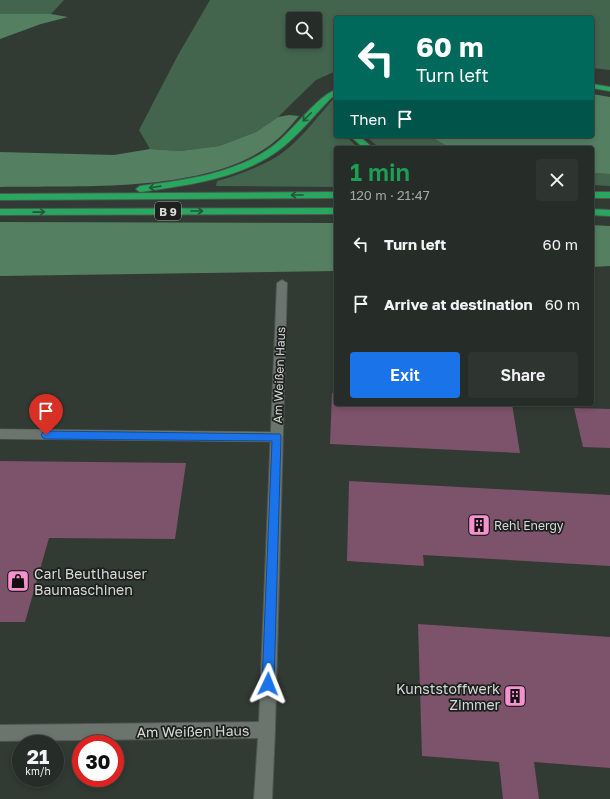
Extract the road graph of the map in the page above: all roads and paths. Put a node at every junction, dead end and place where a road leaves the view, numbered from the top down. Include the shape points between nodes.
1 (594, 86) edge
2 (610, 89) edge
3 (334, 93) edge
4 (356, 138) edge
5 (366, 146) edge
6 (334, 195) edge
7 (594, 195) edge
8 (610, 195) edge
9 (95, 196) junction
10 (0, 197) edge
11 (334, 211) edge
12 (0, 212) edge
13 (594, 212) edge
14 (610, 213) edge
15 (282, 283) dead end
16 (0, 434) edge
17 (276, 437) junction
18 (267, 730) junction
19 (0, 733) edge
20 (263, 799) edge

1 - 2 highway
3 -> 9 highway via 276,148 256,161 226,172 173,185
4 - 5 highway
6 -> 9 highway, B 9
7 - 8 highway
9 - 10 highway, B 9
12 -> 11 highway, B 9
13 - 14 highway
15 - 17 street, Am Weißen Haus
16 - 17 lane
17 - 18 street, Am Weißen Haus
18 - 19 street, Am Weißen Haus
18 - 20 street, Am Weißen Haus

